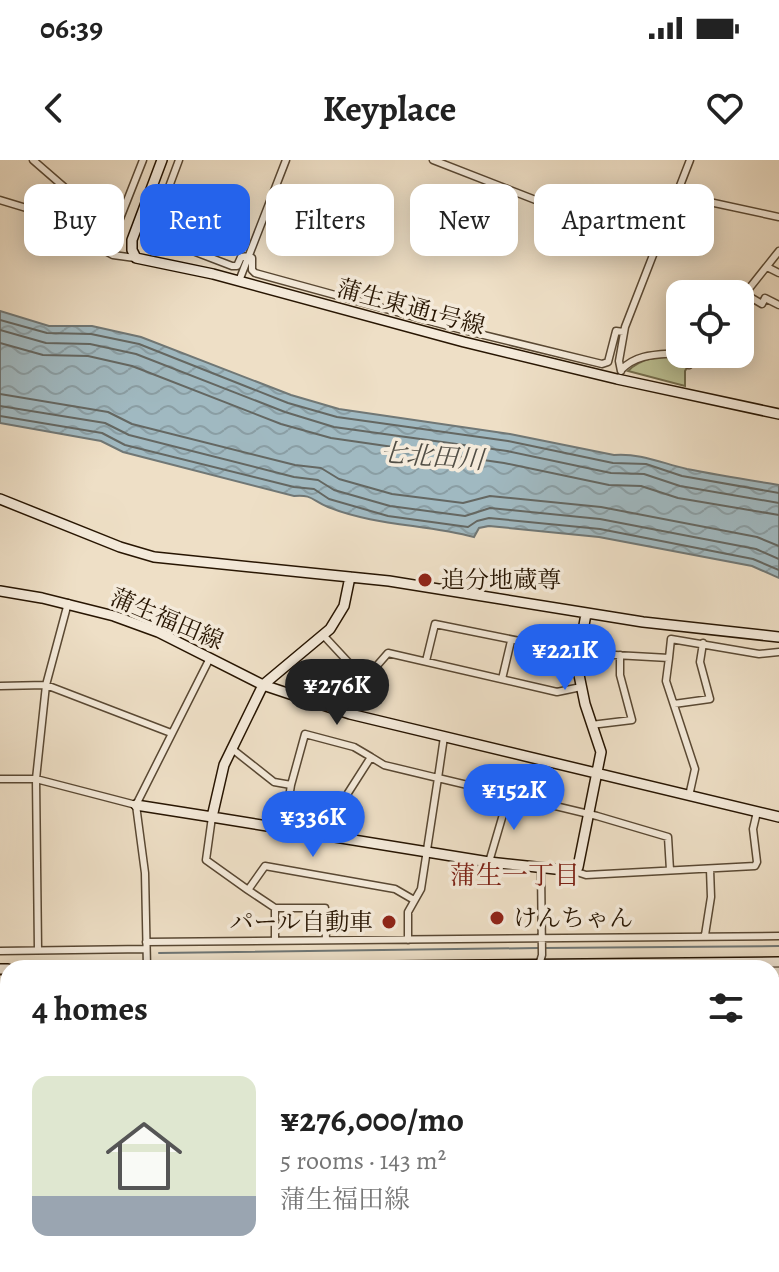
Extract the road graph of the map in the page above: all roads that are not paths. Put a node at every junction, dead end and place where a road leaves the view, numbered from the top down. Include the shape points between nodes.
1 (33, 160) edge
2 (143, 160) edge
3 (162, 160) edge
4 (179, 160) edge
5 (286, 160) edge
6 (433, 160) edge
7 (690, 160) edge
8 (170, 184) edge
9 (681, 184) edge
10 (534, 199) edge
11 (0, 200) edge
12 (714, 203) edge
13 (24, 208) edge
14 (779, 217) edge
15 (779, 251) edge
16 (250, 253) edge
17 (121, 256) edge
18 (206, 256) edge
19 (249, 256) junction
20 (653, 256) edge
21 (136, 258) junction
22 (767, 267) junction
23 (779, 273) edge
24 (239, 281) junction
25 (754, 283) edge
26 (754, 301) edge
27 (779, 305) edge
28 (624, 332) junction
29 (666, 354) edge
30 (619, 375) junction
31 (779, 414) edge
32 (0, 499) edge
33 (350, 577) junction
34 (0, 591) edge
35 (68, 603) junction
36 (586, 614) junction
37 (324, 636) junction
38 (779, 637) edge
39 (511, 641) junction
40 (703, 643) junction
41 (779, 652) edge
42 (579, 653) junction
43 (620, 655) junction
44 (210, 658) junction
45 (669, 658) junction
46 (426, 661) junction
47 (367, 677) junction
48 (502, 679) junction
49 (46, 685) junction
50 (263, 685) junction
51 (0, 686) edge
52 (581, 687) junction
53 (674, 704) junction
54 (350, 714) junction
55 (591, 725) junction
56 (171, 733) junction
57 (444, 737) junction
58 (231, 748) junction
59 (371, 757) junction
60 (597, 774) junction
61 (438, 778) junction
62 (0, 779) edge
63 (36, 779) junction
64 (291, 785) junction
65 (509, 794) junction
66 (689, 796) junction
67 (136, 805) junction
68 (757, 812) junction
69 (589, 814) junction
70 (212, 817) junction
71 (779, 817) edge
72 (284, 829) junction
73 (340, 838) junction
74 (427, 852) junction
75 (489, 862) junction
76 (541, 869) junction
77 (710, 869) junction
78 (670, 870) junction
79 (574, 871) junction
80 (248, 890) junction
81 (414, 900) junction
82 (275, 908) junction
83 (705, 935) junction
84 (779, 936) edge
85 (326, 940) junction
86 (408, 940) junction
87 (541, 940) junction
88 (275, 941) junction
89 (146, 946) junction
90 (38, 950) junction
91 (0, 951) edge
92 (147, 960) edge
93 (540, 960) edge

1 - 2 street via 94,213 119,221
3 - 21 street via 132,240
4 - 8 street
5 - 16 street
6 - 10 street
7 - 9 street
11 - 13 street
12 - 14 street
15 - 22 street
17 - 21 street
18 - 19 street via 237,266 241,257
19 - 24 street
19 - 28 street via 255,273 602,364 608,362 616,331
20 - 28 street
21 - 24 street, 蒲生東通1号線
22 - 23 street
22 - 25 street
24 - 30 street, 蒲生東通1号線 via 464,342
26 - 27 street via 762,304 765,298
28 - 30 street
29 - 30 street via 636,359
30 - 31 street, 蒲生東通1号線
32 - 33 street via 154,557
33 - 36 street
33 - 37 street via 344,606
34 - 35 street, 蒲生福田線
35 - 44 street, 蒲生福田線 via 158,632
35 - 49 street
36 - 38 street
36 - 42 street
37 - 47 street
37 - 50 street
39 - 42 street
39 - 46 street via 435,624
39 - 48 street
40 - 41 street via 759,654
40 - 45 street via 671,639
40 - 53 street via 700,662 710,699
42 - 43 street
42 - 52 street
43 - 45 street
43 - 55 street via 632,720
44 - 50 street, 蒲生福田線
44 - 56 street
45 - 53 street via 666,681
46 - 47 street via 388,653
46 - 48 street
47 - 54 street via 354,693
48 - 52 street via 557,692
49 - 51 street
49 - 56 street
49 - 63 street
50 - 54 street, 蒲生福田線
50 - 58 street
52 - 55 street
53 - 66 street via 695,769
54 - 57 street, 蒲生福田線
55 - 60 street via 601,752
56 - 67 street
57 - 60 street, 蒲生福田線
57 - 61 street
58 - 64 street via 274,782
58 - 70 street
59 - 61 street
59 - 64 street via 305,734
59 - 73 street via 348,793
60 - 66 street, 蒲生福田線
60 - 69 street
61 - 65 street
61 - 74 street
62 - 63 street
63 - 67 street
63 - 90 street
64 - 72 street
65 - 69 street
65 - 75 street
66 - 68 street, 蒲生福田線
67 - 70 street
67 - 89 street via 145,873
68 - 71 street, 蒲生福田線
68 - 77 street via 757,865
69 - 78 street via 668,837
69 - 79 street
70 - 72 street
70 - 80 street via 206,860
72 - 73 street
73 - 74 street
74 - 75 street
74 - 81 street
75 - 76 street
76 - 79 street
76 - 87 street
77 - 78 street
77 - 83 street
78 - 79 street via 587,875
80 - 81 street via 265,866 395,889
80 - 82 street
81 - 86 street via 408,912
82 - 85 street via 325,908
82 - 88 street
83 - 84 street
83 - 87 street
85 - 86 street
85 - 88 street
86 - 87 street
87 - 93 street
88 - 89 street
89 - 90 street
89 - 92 street
90 - 91 street

